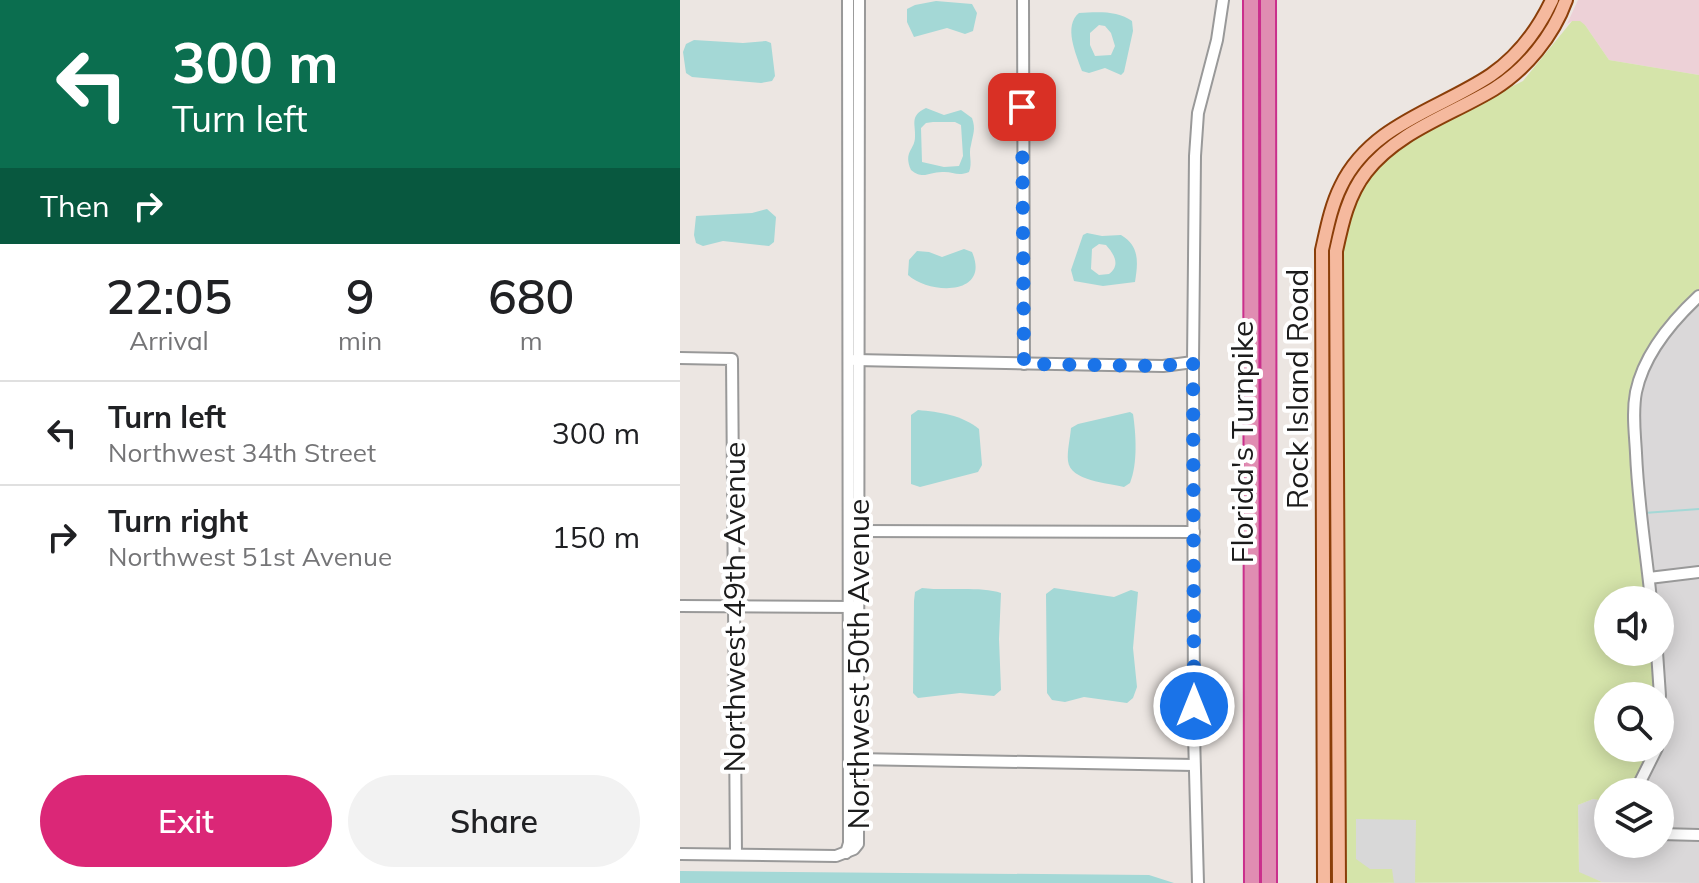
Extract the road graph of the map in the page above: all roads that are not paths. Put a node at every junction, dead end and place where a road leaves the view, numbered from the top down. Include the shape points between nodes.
1 (848, 0) edge
2 (859, 0) edge
3 (1023, 0) edge
4 (1223, 0) edge
5 (1251, 0) edge
6 (1268, 0) edge
7 (1552, 0) edge
8 (1566, 0) edge
9 (854, 77) junction
10 (1699, 296) edge
11 (680, 358) edge
12 (854, 360) junction
13 (1193, 362) junction
14 (1024, 364) junction
15 (854, 531) junction
16 (1194, 532) junction
17 (1699, 572) edge
18 (1649, 578) junction
19 (1650, 586) edge
20 (680, 606) edge
21 (734, 606) junction
22 (854, 607) junction
23 (854, 759) junction
24 (1194, 765) junction
25 (1674, 834) edge
26 (1699, 835) edge
27 (680, 854) edge
28 (736, 854) junction
29 (1198, 883) edge
30 (1252, 883) edge
31 (1269, 883) edge
32 (1324, 883) edge
33 (1339, 883) edge

1 - 9 street, Northwest 50th Avenue
2 - 9 street, Northwest 50th Avenue
3 - 14 street
4 - 13 street via 1198,113
5 - 30 highway, Florida's Turnpike
6 - 31 highway, Florida's Turnpike
7 - 32 main road, Rock Island Road via 1529,40 1510,59 1489,76 1404,121 1357,161 1330,212 1322,250
8 - 33 main road, Rock Island Road via 1555,26 1520,69 1383,155 1367,170 1343,216 1336,251
9 - 12 street, Northwest 50th Avenue
10 - 18 street via 1657,341 1636,390 1636,463
11 - 21 street, Northwest 49th Avenue via 732,359
12 - 14 street
12 - 15 street, Northwest 50th Avenue
13 - 14 street
13 - 16 street
15 - 16 street
15 - 22 street, Northwest 50th Avenue
16 - 24 street
17 - 18 street
18 - 19 street
20 - 21 street
21 - 22 street
21 - 28 street, Northwest 49th Avenue
22 - 23 street, Northwest 50th Avenue
23 - 24 street
23 - 28 street, Northwest 50th Avenue via 846,853
24 - 29 street
25 - 26 street
27 - 28 street

